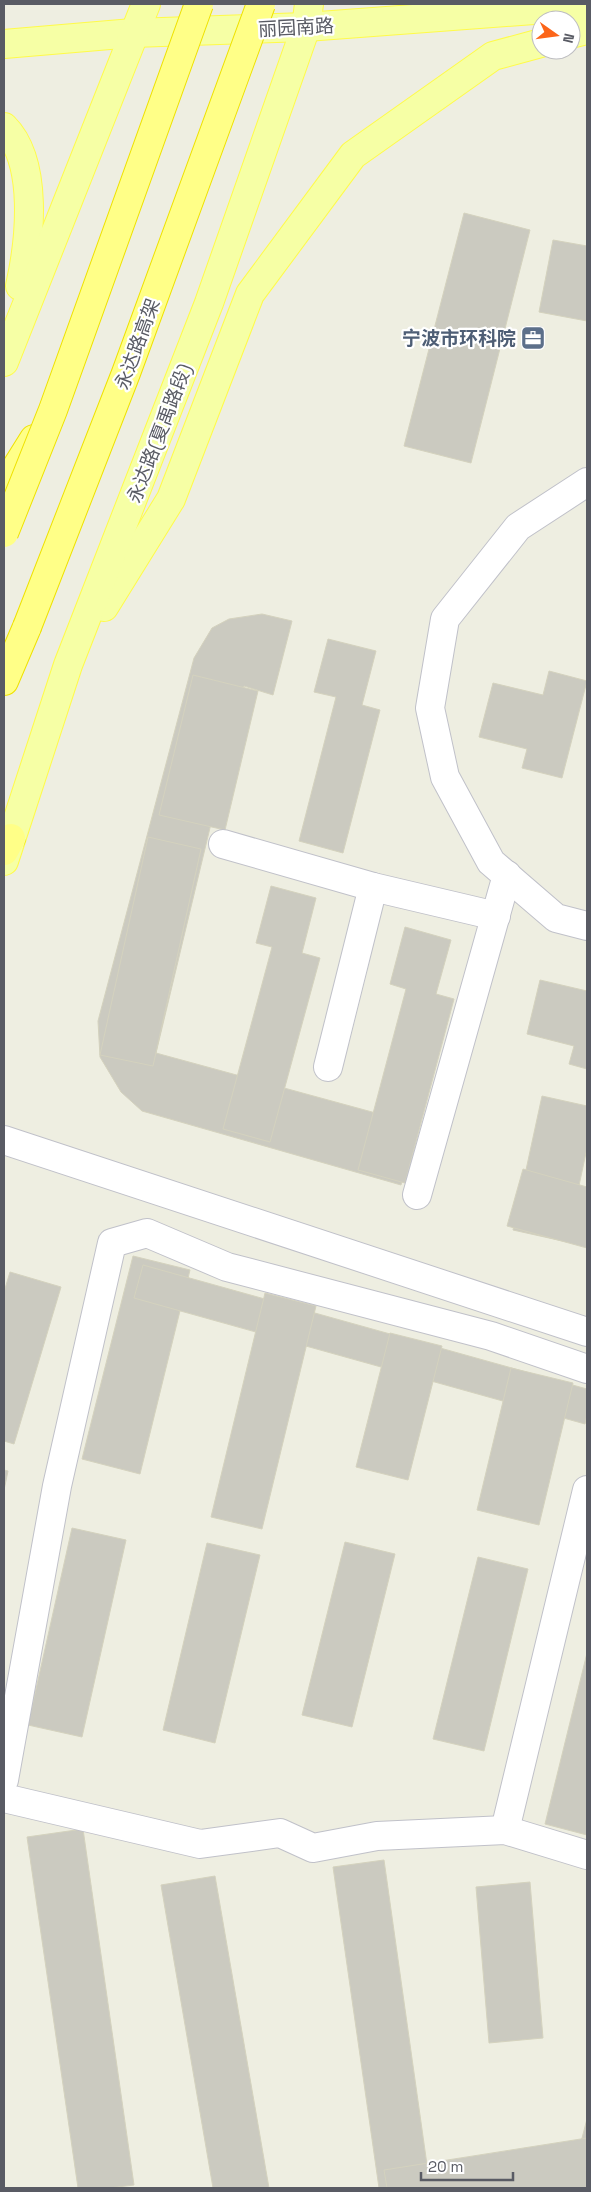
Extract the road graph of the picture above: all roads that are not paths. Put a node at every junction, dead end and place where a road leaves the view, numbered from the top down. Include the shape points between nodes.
1 (146, 4) edge
2 (199, 4) edge
3 (261, 4) edge
4 (587, 6) edge
5 (308, 15) edge
6 (133, 34) junction
7 (4, 44) edge
8 (531, 46) edge
9 (4, 127) edge
10 (4, 361) edge
11 (53, 410) junction
12 (587, 482) edge
13 (4, 487) edge
14 (4, 534) edge
15 (68, 666) junction
16 (4, 681) edge
17 (223, 844) dead end
18 (6, 850) edge
19 (507, 876) junction
20 (373, 887) junction
21 (496, 916) junction
22 (587, 923) edge
23 (328, 1067) dead end
24 (4, 1140) edge
25 (417, 1196) dead end
26 (587, 1332) edge
27 (587, 1369) edge
28 (587, 1490) edge
29 (4, 1780) edge
30 (4, 1798) edge
31 (505, 1830) junction
32 (587, 1855) edge

1 - 6 main road
2 - 11 highway, bridge
3 - 16 highway, 永达路高架, bridge via 126,373
4 - 5 main road, 丽园南路
5 - 6 main road, 丽园南路
5 - 15 main road, 永达路(夏禹路段) via 209,303
6 - 7 main road, 丽园南路
6 - 10 main road
8 - 15 main road via 493,56 353,155 250,294 171,499
9 - 10 main road via 25,164 27,200 27,253
11 - 13 highway, bridge
11 - 14 highway, bridge
12 - 19 street via 518,527 445,619 430,708 444,777 491,862
15 - 18 main road, 永达路(夏禹路段)
17 - 20 street
19 - 21 street
19 - 22 street via 556,918
20 - 21 street
20 - 23 street
21 - 25 street
24 - 26 street
27 - 29 street via 492,1336 227,1267 146,1233 112,1244 57,1486
28 - 31 street
30 - 31 street via 200,1844 280,1833 313,1848 377,1836
31 - 32 street

